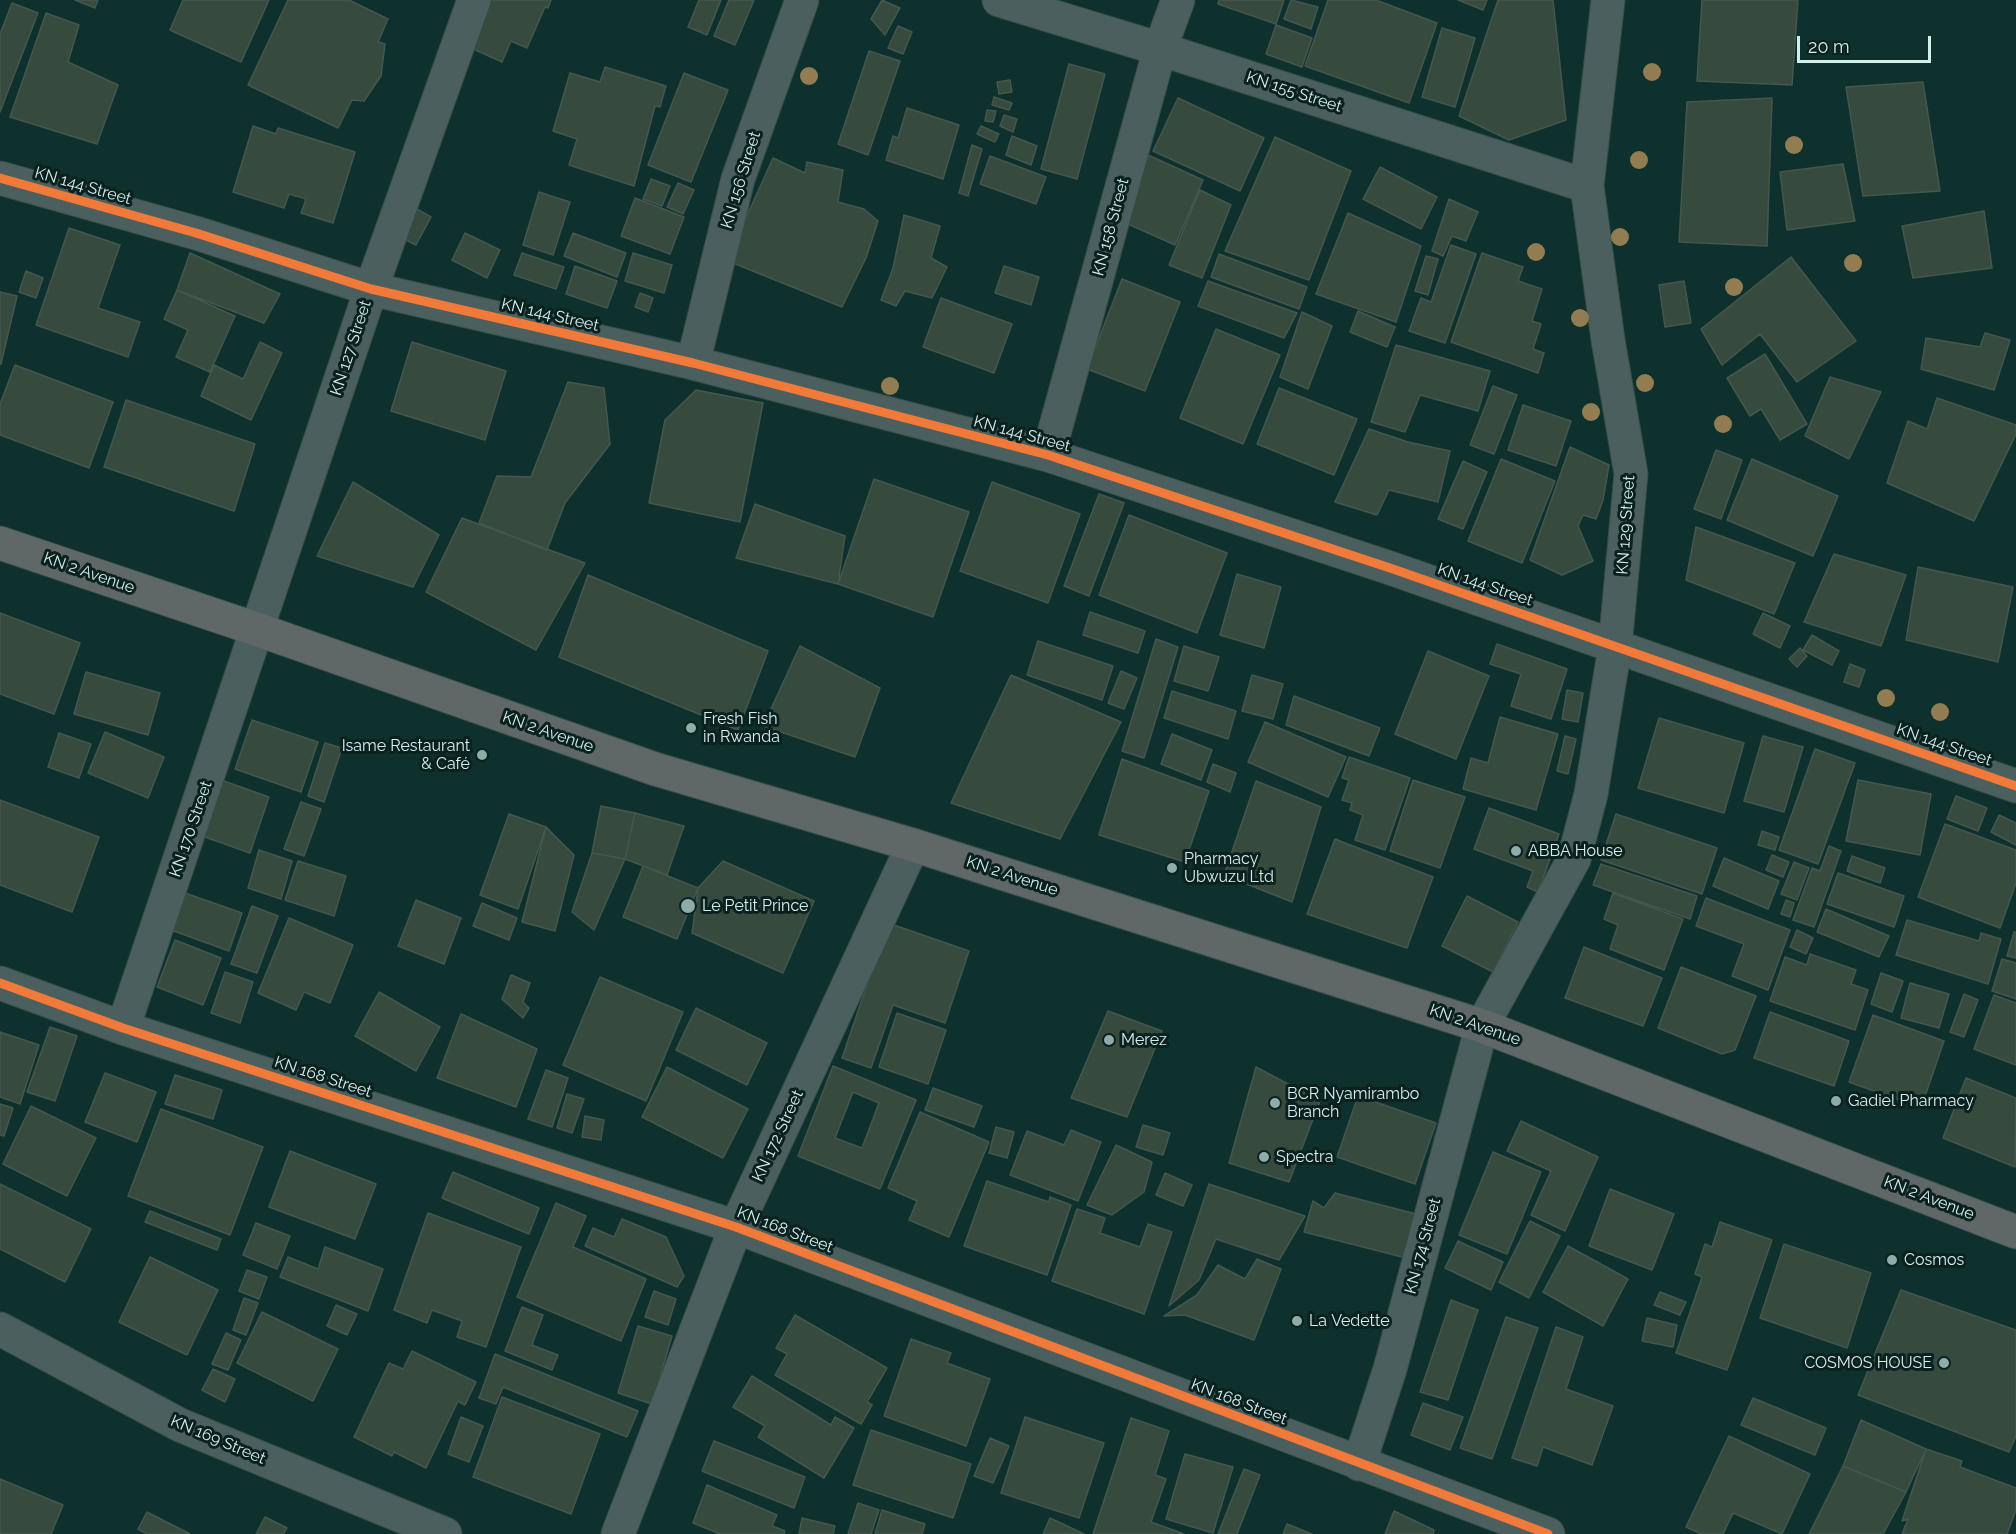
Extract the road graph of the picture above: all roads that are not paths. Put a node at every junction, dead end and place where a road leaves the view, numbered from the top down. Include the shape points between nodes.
1 (474, 0) edge
2 (802, 0) edge
3 (999, 0) edge
4 (1178, 0) edge
5 (1608, 0) edge
6 (1160, 49) junction
7 (0, 178) edge
8 (1587, 186) junction
9 (371, 289) junction
10 (693, 363) junction
11 (1048, 455) junction
12 (0, 543) edge
13 (259, 630) junction
14 (1615, 647) junction
15 (2016, 786) edge
16 (913, 845) junction
17 (0, 983) edge
18 (1482, 1026) junction
19 (123, 1028) junction
20 (736, 1227) junction
21 (2016, 1232) edge
22 (0, 1329) edge
23 (1359, 1464) junction
24 (445, 1534) edge
25 (618, 1534) edge
26 (1548, 1534) edge

1 - 9 street, KN 127 Street
2 - 10 street, KN 156 Street via 738,179
3 - 6 street, KN 155 Street
4 - 6 street, KN 158 Street
5 - 8 street, KN 129 Street
6 - 8 street, KN 155 Street
6 - 11 street, KN 158 Street
7 - 9 street, KN 144 Street via 196,233
8 - 14 street, KN 129 Street via 1631,474
9 - 10 street, KN 144 Street
9 - 13 street, KN 127 Street
10 - 11 street, KN 144 Street
11 - 14 street, KN 144 Street
12 - 13 main road, KN 2 Avenue
13 - 16 main road, KN 2 Avenue via 655,769
13 - 19 street, KN 170 Street
14 - 15 street, KN 144 Street
14 - 18 street, KN 129 Street via 1591,794 1574,859
16 - 18 main road, KN 2 Avenue
16 - 20 street, KN 172 Street
17 - 19 street, KN 168 Street
18 - 21 main road, KN 2 Avenue
18 - 23 street, KN 174 Street via 1390,1369
19 - 20 street, KN 168 Street
20 - 23 street, KN 168 Street
20 - 25 street, KN 172 Street
22 - 24 street, KN 169 Street via 180,1425
23 - 26 street, KN 168 Street

